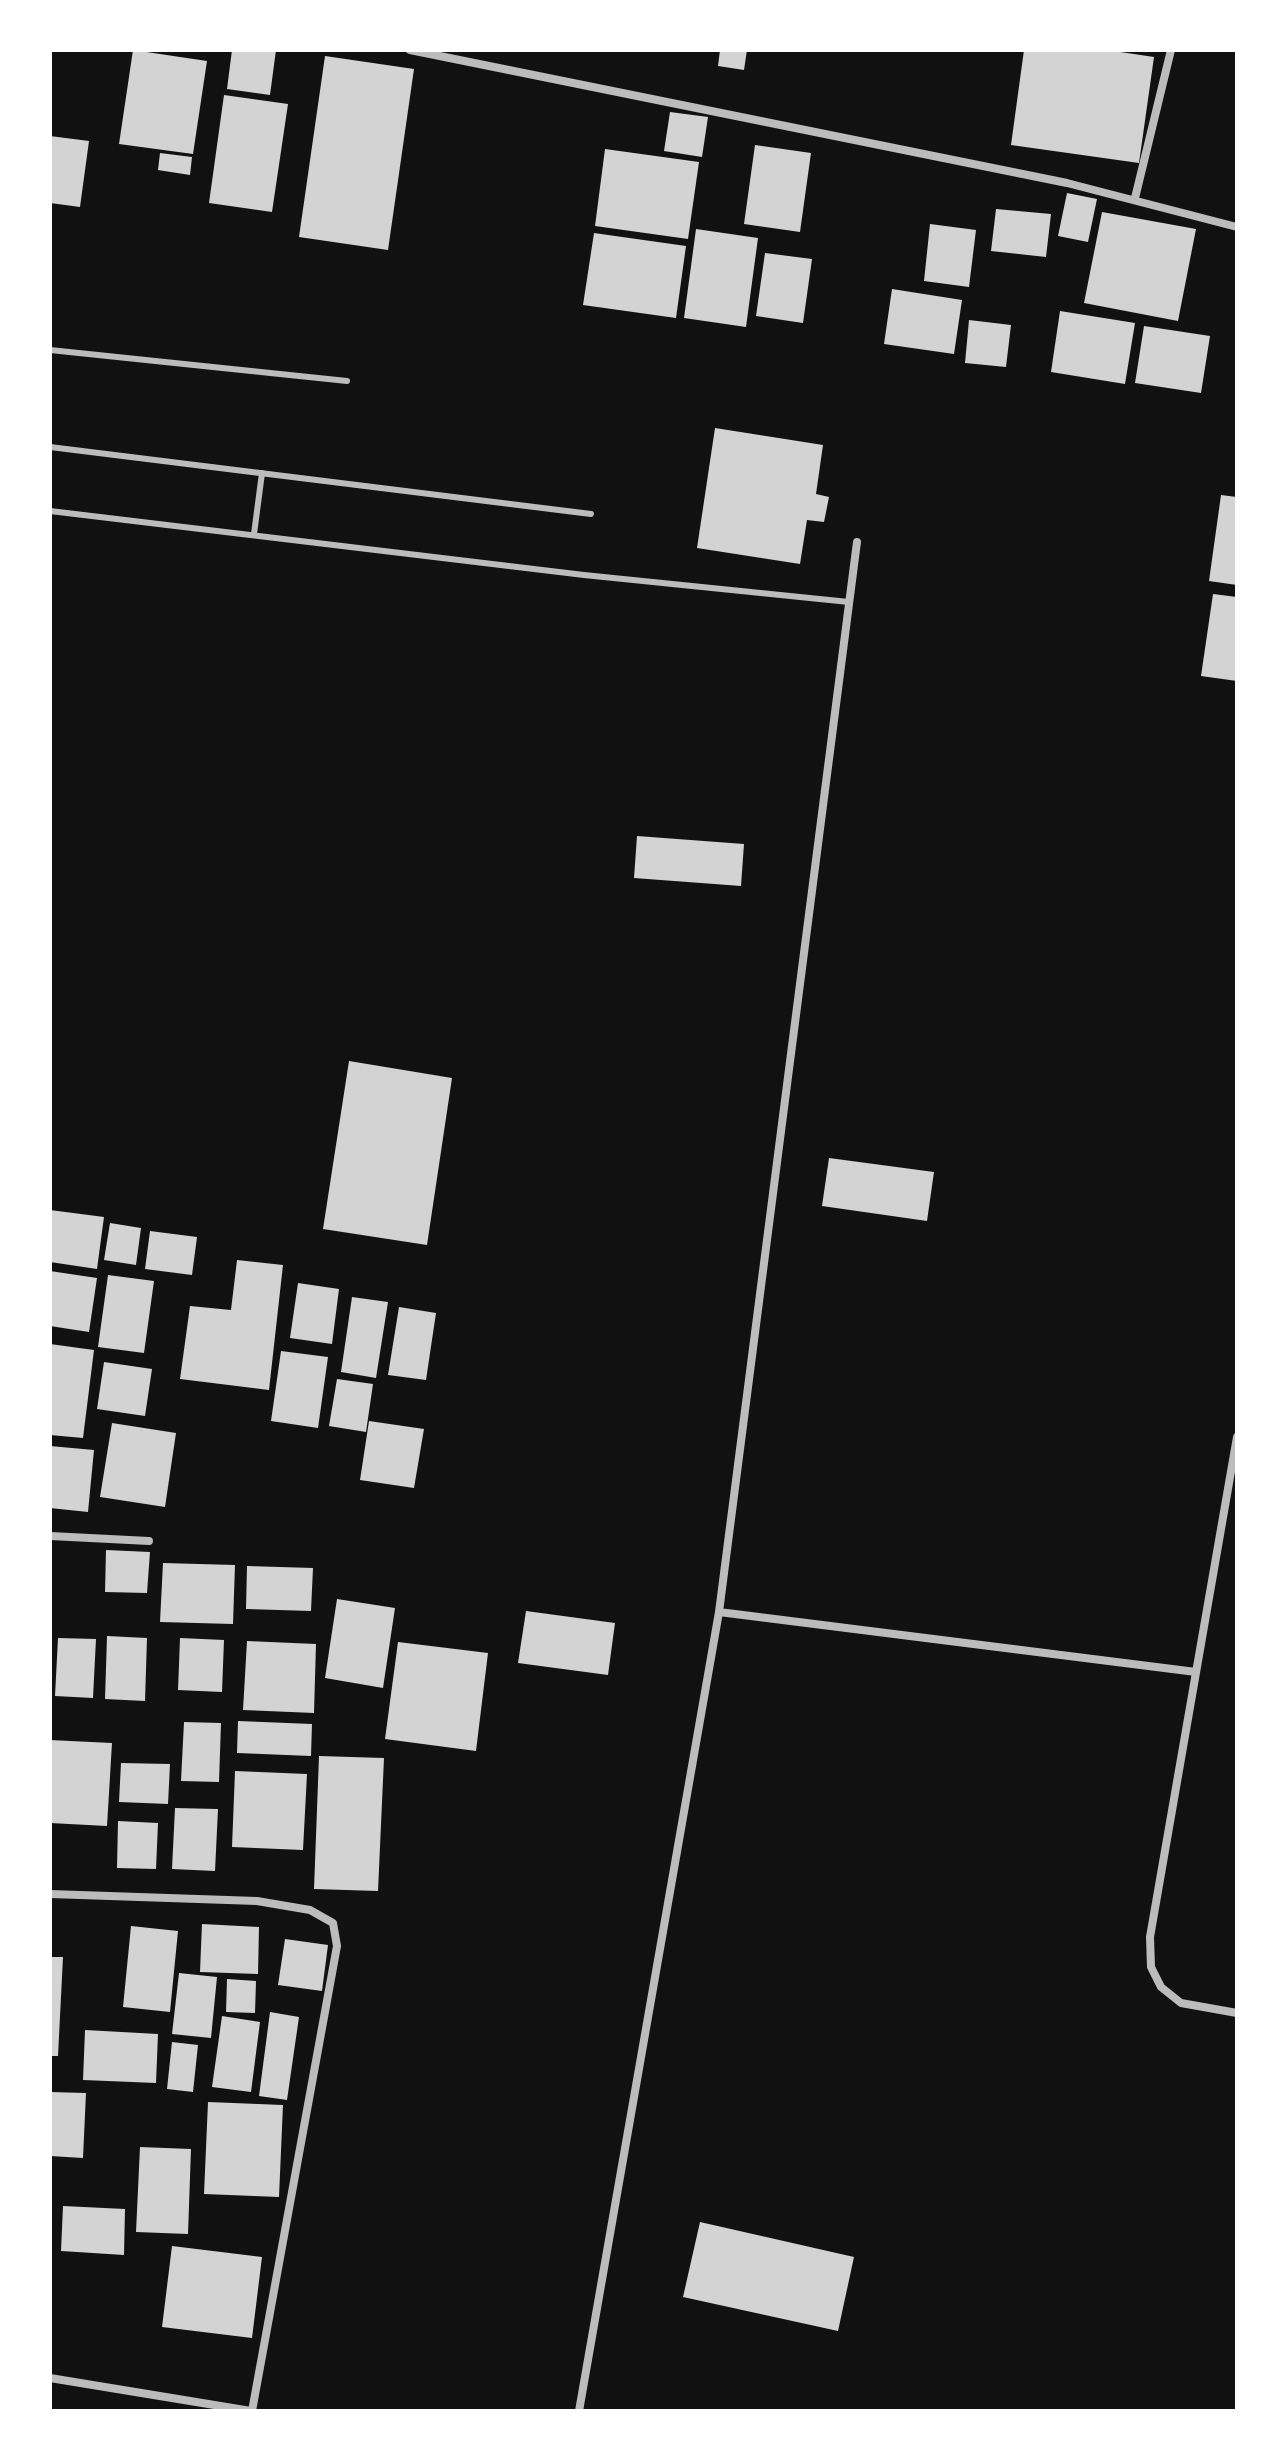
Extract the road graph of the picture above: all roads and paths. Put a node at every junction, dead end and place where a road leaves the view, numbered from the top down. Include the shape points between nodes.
1 (410, 50) edge
2 (1171, 50) edge
3 (1135, 198) junction
4 (1237, 227) edge
5 (50, 350) edge
6 (347, 381) dead end
7 (50, 447) edge
8 (262, 473) junction
9 (50, 511) edge
10 (591, 514) dead end
11 (254, 534) junction
12 (857, 542) dead end
13 (849, 602) junction
14 (1237, 1437) edge
15 (50, 1536) edge
16 (149, 1541) dead end
17 (719, 1612) junction
18 (1196, 1672) junction
19 (50, 1894) edge
20 (1237, 2013) edge
21 (50, 2378) edge
22 (252, 2411) edge
23 (579, 2411) edge

1 - 3 street
2 - 3 street
3 - 4 street
5 - 6 lane
7 - 8 lane
8 - 10 lane
8 - 11 lane
9 - 11 lane
11 - 13 lane
12 - 13 street
13 - 17 street
14 - 18 street
15 - 16 street
17 - 18 street
17 - 23 street
18 - 20 street via 1150,1937 1151,1967 1161,1987 1181,2003
19 - 22 street via 257,1901 310,1910 333,1923 337,1946
21 - 22 street

